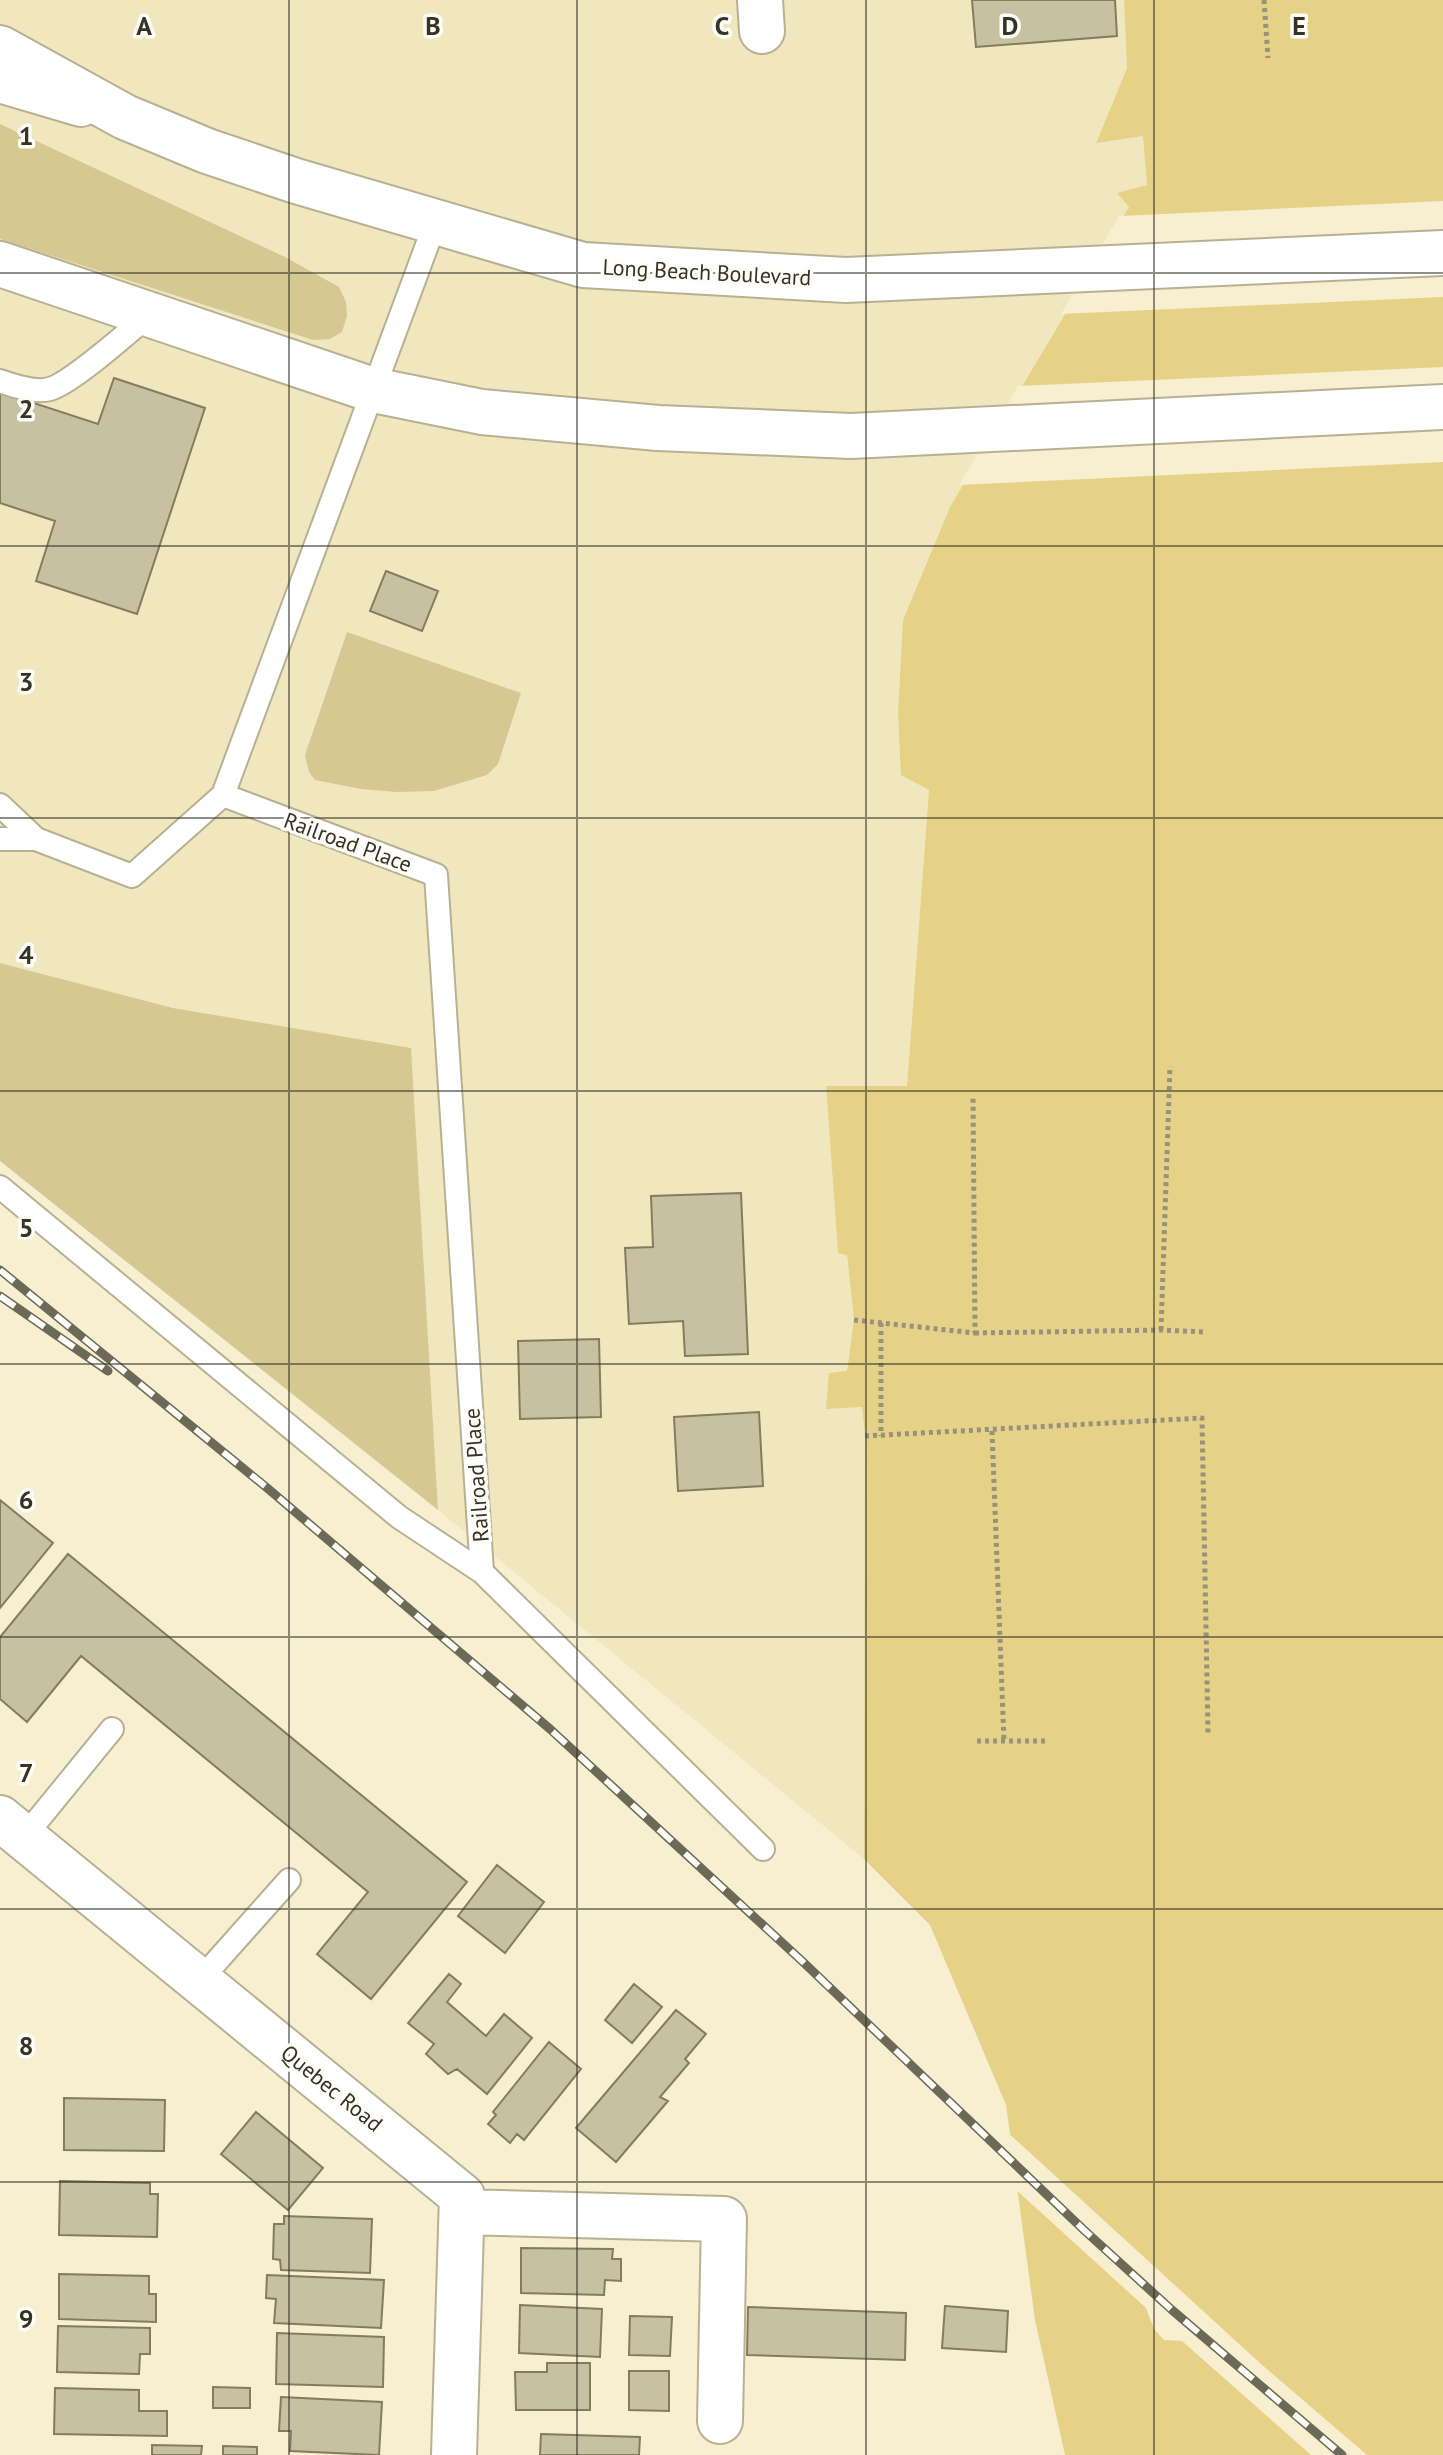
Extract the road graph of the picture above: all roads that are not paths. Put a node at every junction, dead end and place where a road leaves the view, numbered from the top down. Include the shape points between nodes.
1 (0, 48) edge
2 (0, 80) edge
3 (125, 117) junction
4 (436, 221) junction
5 (1443, 253) edge
6 (0, 264) edge
7 (148, 316) junction
8 (0, 381) edge
9 (373, 390) junction
10 (1443, 407) edge
11 (223, 795) junction
12 (0, 805) edge
13 (0, 839) edge
14 (36, 839) junction
15 (0, 1187) edge
16 (482, 1572) junction
17 (112, 1729) dead end
18 (6, 1825) edge
19 (763, 1849) dead end
20 (289, 1880) dead end
21 (200, 1980) junction
22 (462, 2212) junction
23 (720, 2421) dead end
24 (454, 2455) edge

1 - 3 main road
2 - 3 main road, Long Beach Boulevard
3 - 4 main road, Long Beach Boulevard via 296,181
4 - 5 main road, Long Beach Boulevard via 583,265 846,280
4 - 9 lane
6 - 7 main road
7 - 8 lane via 50,389
7 - 9 main road
9 - 10 main road via 482,412 584,422 851,436
9 - 11 lane
11 - 14 lane via 132,876
11 - 16 lane, Railroad Place via 436,875
12 - 14 lane
13 - 14 lane
15 - 16 lane via 399,1517
16 - 19 lane
17 - 18 lane
18 - 21 main road, Quebec Road
20 - 21 lane
21 - 22 main road, Quebec Road via 462,2196
22 - 23 main road via 724,2219
22 - 24 main road

